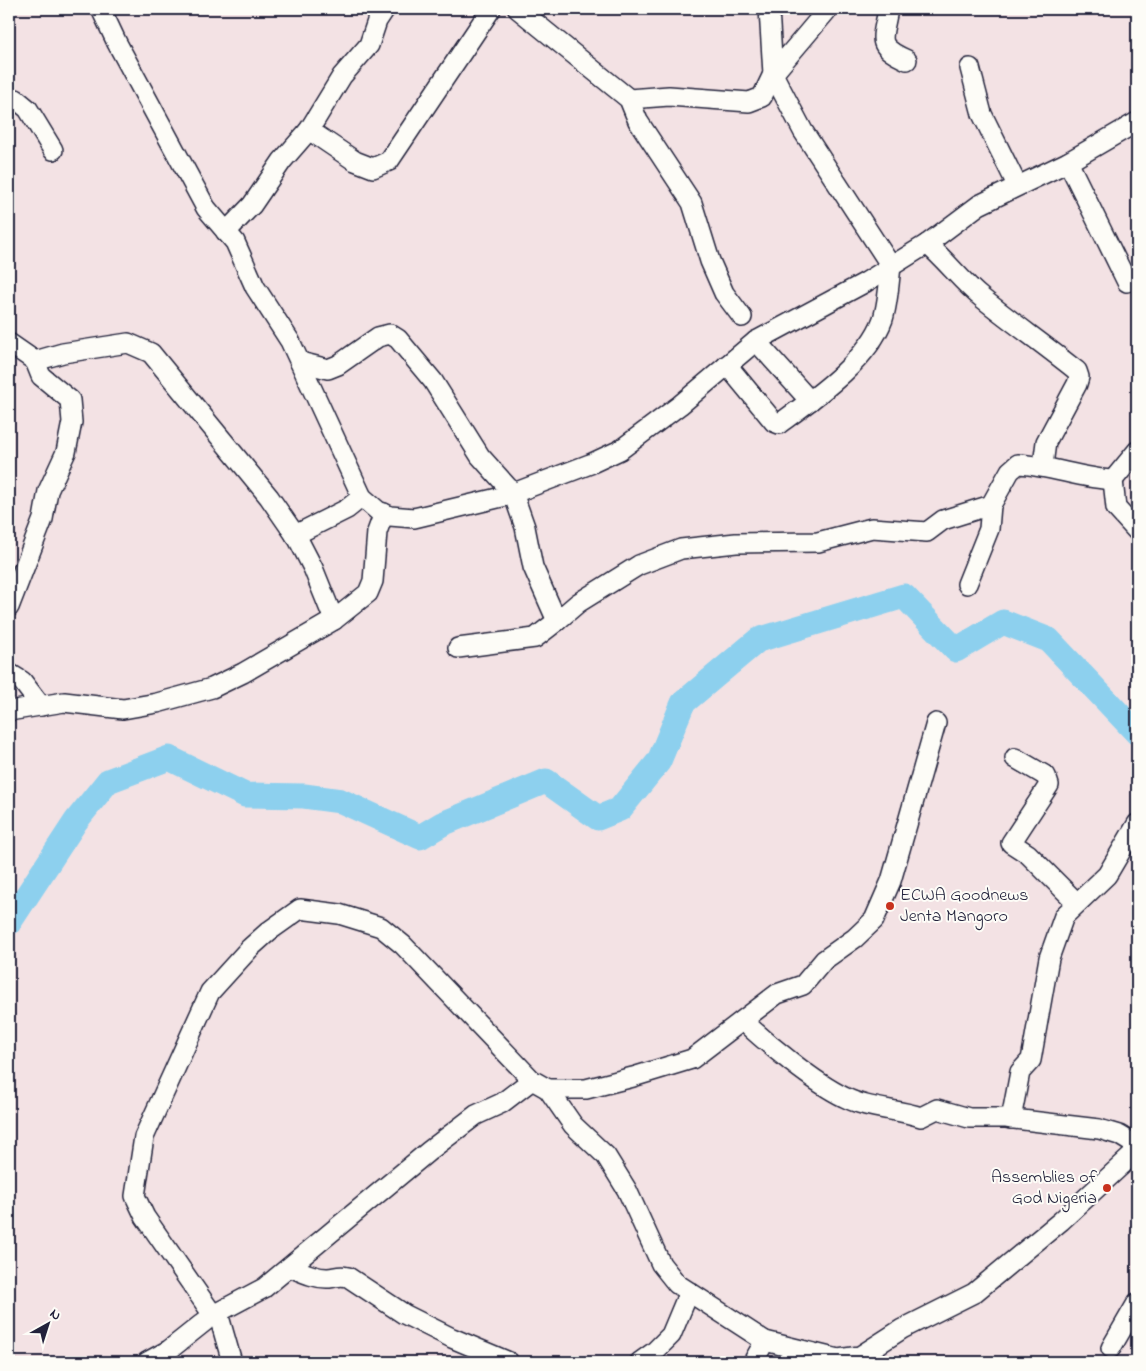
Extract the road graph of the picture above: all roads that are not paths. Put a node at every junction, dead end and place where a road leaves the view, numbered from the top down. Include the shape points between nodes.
1 (101, 9) edge
2 (383, 9) edge
3 (491, 9) edge
4 (518, 9) edge
5 (769, 9) edge
6 (828, 9) edge
7 (888, 9) edge
8 (907, 60) dead end
9 (970, 68) dead end
10 (773, 74) junction
11 (9, 100) edge
12 (629, 100) junction
13 (1137, 122) edge
14 (309, 130) junction
15 (53, 150) dead end
16 (1068, 162) junction
17 (1017, 185) junction
18 (226, 232) junction
19 (927, 244) junction
20 (891, 266) junction
21 (1127, 282) dead end
22 (742, 317) dead end
23 (756, 341) junction
24 (9, 343) edge
25 (35, 361) junction
26 (300, 362) junction
27 (727, 365) junction
28 (810, 401) junction
29 (1137, 451) edge
30 (1043, 465) junction
31 (1112, 480) junction
32 (513, 494) junction
33 (362, 497) junction
34 (990, 505) junction
35 (384, 513) junction
36 (1137, 531) edge
37 (295, 535) junction
38 (967, 584) dead end
39 (9, 607) edge
40 (334, 620) junction
41 (557, 621) junction
42 (458, 648) dead end
43 (9, 673) edge
44 (41, 706) junction
45 (9, 712) edge
46 (936, 723) dead end
47 (1016, 758) dead end
48 (1137, 824) edge
49 (1077, 904) junction
50 (743, 1021) junction
51 (540, 1084) junction
52 (1011, 1119) junction
53 (1137, 1146) edge
54 (1137, 1151) edge
55 (290, 1267) junction
56 (689, 1292) junction
57 (1137, 1303) edge
58 (215, 1314) junction
59 (765, 1341) junction
60 (1111, 1348) dead end
61 (147, 1362) edge
62 (232, 1362) edge
63 (509, 1362) edge
64 (640, 1362) edge
65 (753, 1362) edge

1 - 18 street via 206,208
2 - 14 street via 369,45 342,76
3 - 14 street via 389,161 373,168 355,161
4 - 12 street
5 - 10 street
6 - 10 street
7 - 8 street via 883,41 888,51
9 - 17 street via 982,114
10 - 12 street via 762,97 749,102 669,96
10 - 20 street via 803,132
11 - 15 street via 16,99 28,109
12 - 22 street via 638,121 692,203 724,293
13 - 16 street
14 - 18 street via 282,161 252,205
16 - 17 street
16 - 21 street
17 - 19 street via 979,205
18 - 26 street via 235,242 256,287
19 - 20 street
19 - 30 street via 981,298 1077,371 1077,384 1046,442
20 - 23 street
20 - 28 street via 883,319 865,351
23 - 27 street
23 - 28 street
24 - 25 street
25 - 37 street via 128,343 151,353 269,497
25 - 39 street via 41,376 70,400 72,422 66,452 48,491 41,527
26 - 32 street via 328,369 378,337 390,334 398,338 433,381 480,456
26 - 33 street
27 - 28 street via 774,422 779,424
27 - 32 street via 620,450
29 - 31 street
30 - 31 street
30 - 34 street via 1018,464 1010,471
31 - 36 street via 1116,508
32 - 35 street via 414,518
32 - 41 street via 525,527 532,567
33 - 35 street
33 - 37 street via 347,509
34 - 38 street via 989,529
34 - 41 street via 943,520 927,532 872,528 818,542 736,542 681,548 639,565 578,603
35 - 40 street via 378,532 373,582 368,593
37 - 40 street via 313,568
40 - 44 street via 212,688 123,709 64,702
41 - 42 street via 536,638
43 - 44 street via 22,681
44 - 45 street
46 - 50 street via 891,880 874,920 824,960 803,985 777,994
47 - 49 street via 1046,776 1049,786 1011,843 1028,854
48 - 49 street via 1107,875
49 - 52 street via 1064,916 1049,958 1031,1060 1020,1072
50 - 51 street via 692,1058 633,1078 586,1089
50 - 52 street via 844,1097 922,1117 937,1109 969,1118
51 - 55 street via 476,1115 386,1185
51 - 56 street via 573,1125 606,1156 627,1190 661,1264 677,1284
51 - 58 street via 403,945 381,927 339,914 300,909 286,918 250,948 210,992 144,1137 135,1183 135,1196 145,1217
52 - 53 street via 1099,1129 1119,1135
54 - 59 street via 1061,1221 974,1293 902,1329 860,1356 838,1359
55 - 58 street via 264,1288
55 - 63 street via 310,1275 348,1277 404,1314
56 - 59 street
56 - 64 street via 671,1335
57 - 60 street
58 - 61 street via 169,1350
58 - 62 street
59 - 65 street

